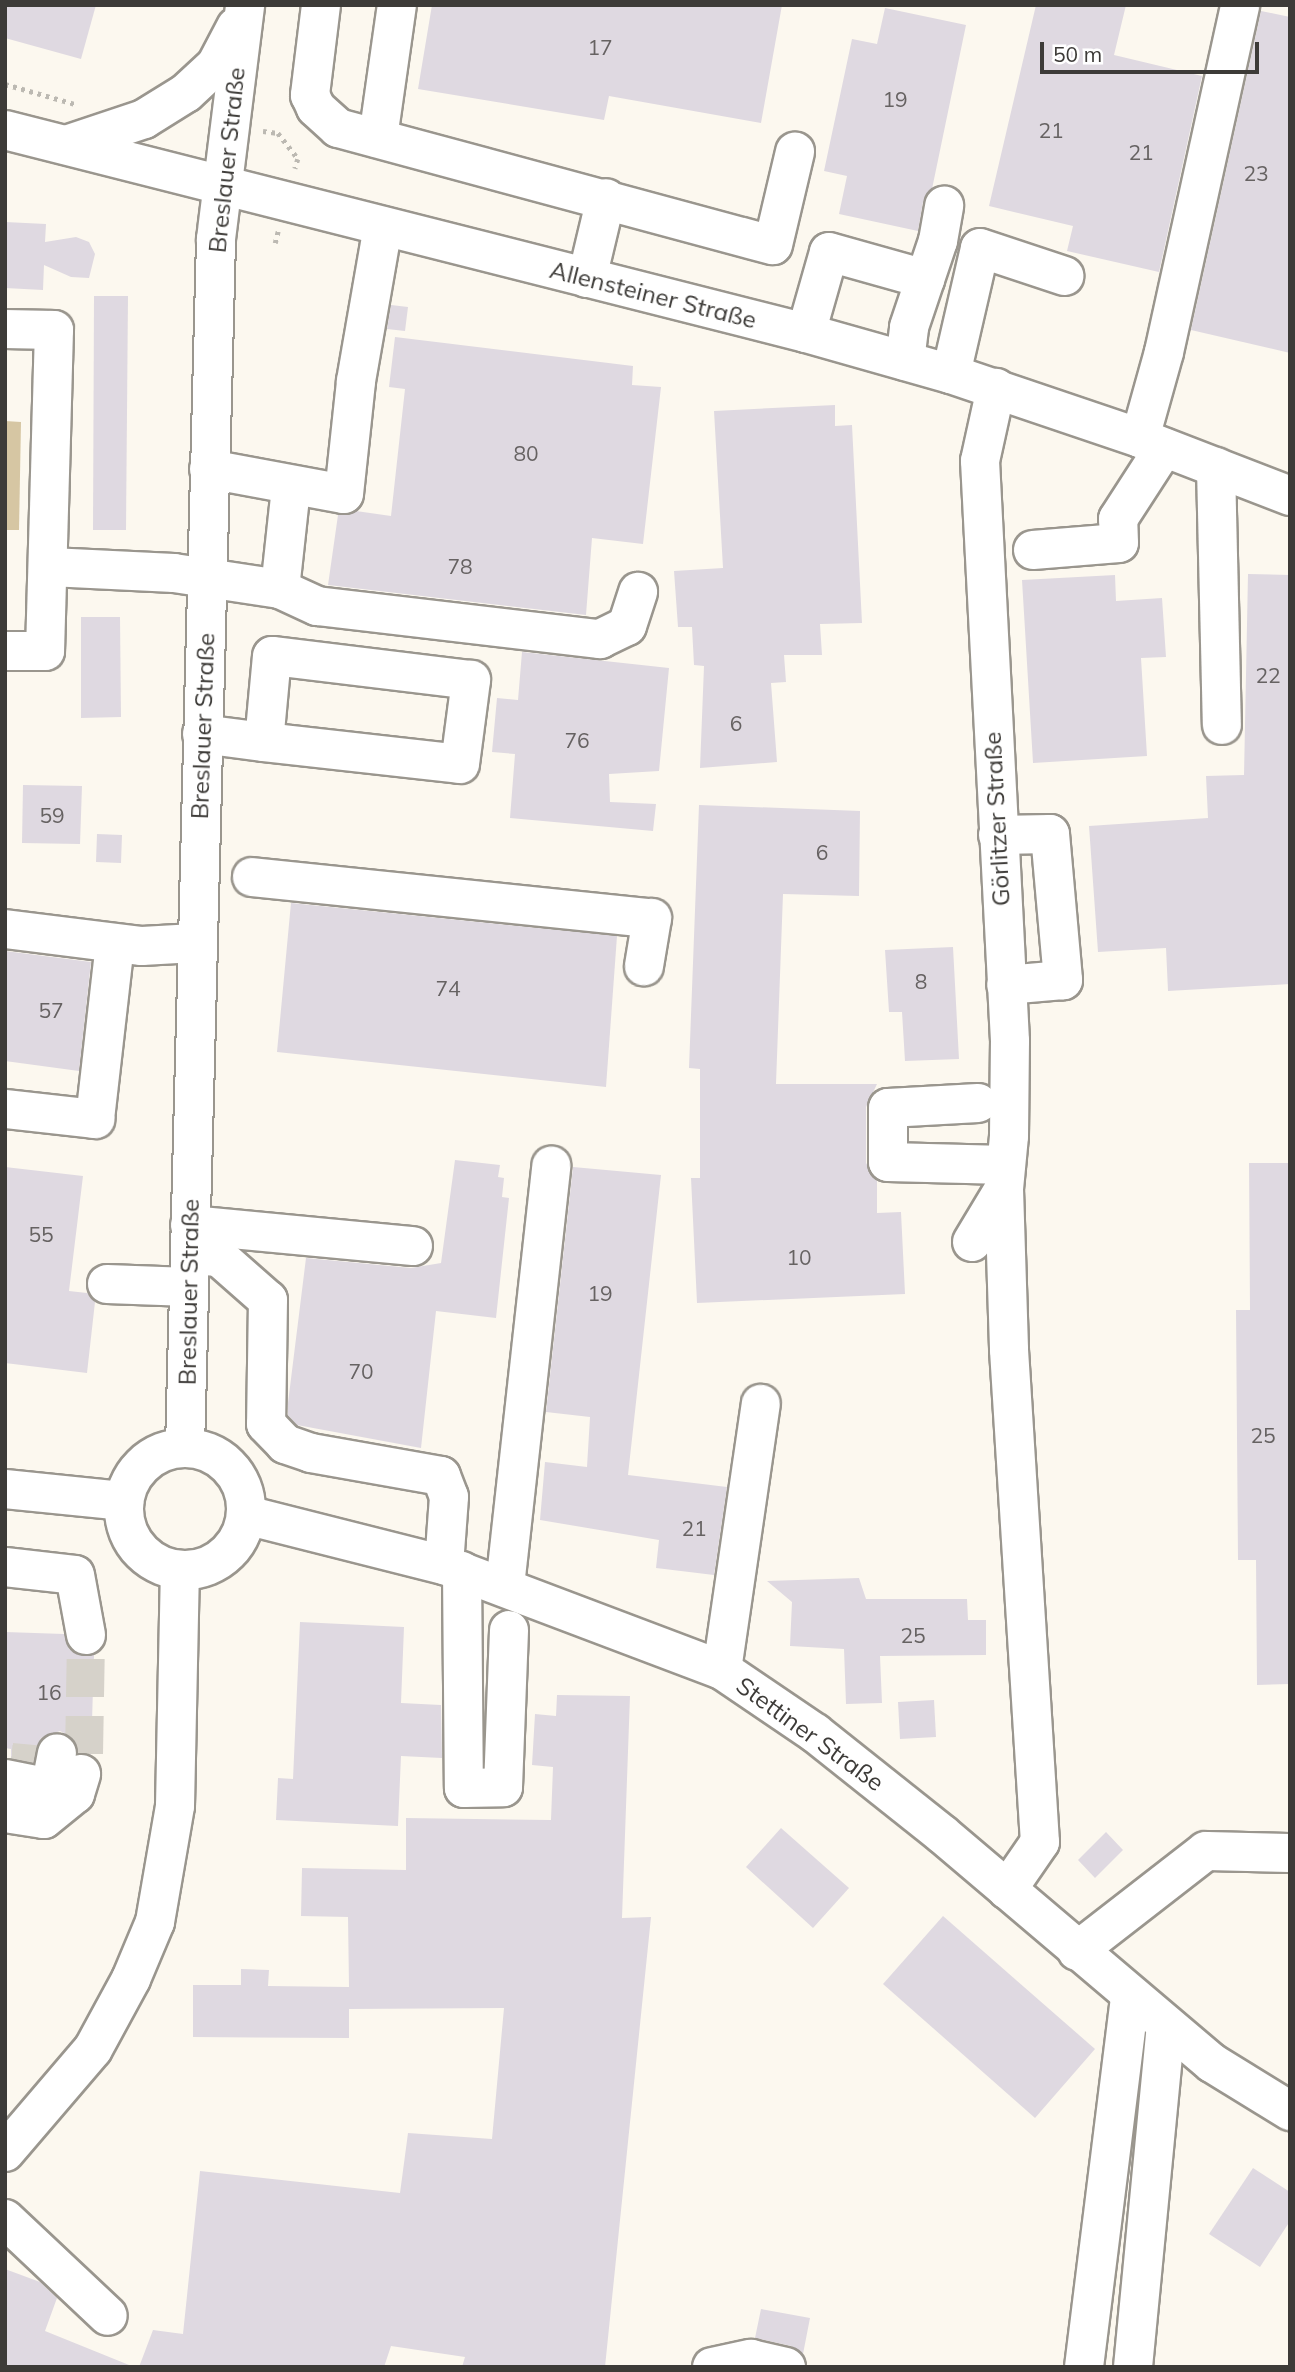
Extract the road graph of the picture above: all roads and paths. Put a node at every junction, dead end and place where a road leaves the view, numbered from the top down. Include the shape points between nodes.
1 (321, 5) edge
2 (397, 5) edge
3 (1240, 5) edge
4 (245, 9) edge
5 (5, 84) edge
6 (87, 107) dead end
7 (5, 130) edge
8 (378, 138) junction
9 (65, 145) junction
10 (795, 152) dead end
11 (222, 183) junction
12 (606, 198) junction
13 (944, 206) dead end
14 (383, 226) junction
15 (1064, 276) dead end
16 (587, 278) junction
17 (925, 279) junction
18 (5, 329) edge
19 (806, 333) junction
20 (905, 361) junction
21 (951, 374) junction
22 (996, 388) junction
23 (1152, 443) junction
24 (1216, 467) junction
25 (209, 469) junction
26 (291, 487) junction
27 (1290, 496) edge
28 (1033, 550) dead end
29 (50, 567) junction
30 (210, 579) junction
31 (280, 589) junction
32 (638, 592) dead end
33 (5, 651) edge
34 (1222, 725) dead end
35 (202, 734) junction
36 (264, 742) junction
37 (998, 835) junction
38 (253, 877) dead end
39 (5, 929) edge
40 (195, 943) junction
41 (115, 944) junction
42 (644, 966) dead end
43 (1006, 985) junction
44 (978, 1103) dead end
45 (5, 1109) edge
46 (551, 1166) dead end
47 (1005, 1177) junction
48 (972, 1242) dead end
49 (413, 1246) dead end
50 (189, 1256) junction
51 (107, 1284) dead end
52 (761, 1404) dead end
53 (186, 1448) junction
54 (5, 1489) edge
55 (124, 1501) junction
56 (246, 1515) junction
57 (5, 1567) edge
58 (453, 1568) junction
59 (180, 1570) junction
60 (505, 1586) junction
61 (509, 1630) dead end
62 (73, 1635) tunnel mouth
63 (722, 1670) junction
64 (37, 1767) tunnel mouth
65 (5, 1814) edge
66 (1290, 1853) edge
67 (1007, 1890) junction
68 (1077, 1951) junction
69 (1130, 1997) junction
70 (1166, 2026) junction
71 (1290, 2112) edge
72 (5, 2152) edge
73 (5, 2219) edge
74 (108, 2316) dead end
75 (712, 2367) edge
76 (786, 2367) edge
77 (1084, 2367) edge
78 (1133, 2367) edge

1 - 8 street via 310,95 316,108 338,128
2 - 8 street
3 - 23 street via 1162,363
4 - 9 street via 216,65 186,93 144,119
4 - 11 street, Breslauer Straße
5 - 6 path
7 - 9 street, Allensteiner Straße
8 - 12 street
9 - 11 street, Allensteiner Straße
10 - 12 street via 773,245
11 - 14 street, Allensteiner Straße
11 - 25 street, Breslauer Straße
12 - 16 street
13 - 17 street
14 - 16 street, Allensteiner Straße
14 - 26 street via 356,382 344,494
15 - 21 street via 980,248
16 - 19 street, Allensteiner Straße
17 - 19 street via 829,252
17 - 20 street via 909,327
18 - 29 street via 54,330
19 - 20 street, Allensteiner Straße
20 - 21 street, Allensteiner Straße
21 - 22 street, Allensteiner Straße
22 - 23 street, Allensteiner Straße
22 - 37 street, Görlitzer Straße via 980,461
23 - 24 street, Allensteiner Straße
23 - 28 street via 1118,519 1119,543
24 - 27 street, Allensteiner Straße
24 - 34 street
25 - 26 street
25 - 30 street, Breslauer Straße
26 - 31 street
29 - 30 street
29 - 33 street via 45,650
30 - 31 street
30 - 35 street, Breslauer Straße
31 - 32 street via 317,606 600,639 627,626
35 - 36 street
35 - 40 street, Breslauer Straße
36 - 36 street via 460,764 471,680 272,656
37 - 43 street, Görlitzer Straße
37 - 43 street via 1050,834 1063,980
38 - 42 street via 652,918
39 - 41 street
40 - 41 street
40 - 50 street, Breslauer Straße
41 - 45 street via 95,1119
43 - 47 street, Görlitzer Straße via 1010,1041
44 - 47 street via 888,1108 888,1162
46 - 60 street
47 - 48 street, Görlitzer Straße
47 - 67 street via 1009,1350 1040,1842
49 - 50 street
50 - 51 street
50 - 53 street, Breslauer Straße
50 - 58 street via 219,1257 268,1300 266,1424 285,1444 311,1453 441,1476 449,1497
52 - 63 street
53 - 55 street via 152,1457 133,1476
53 - 56 street via 205,1451 236,1476
54 - 55 street
55 - 59 street via 124,1521 144,1555
56 - 58 street, Stettiner Straße
56 - 59 street via 231,1549 216,1561
57 - 62 street via 67,1575
58 - 60 street, Stettiner Straße
58 - 61 street via 464,1788 503,1787
59 - 72 street via 175,1806 155,1922 93,2049
60 - 63 street, Stettiner Straße
63 - 67 street, Stettiner Straße via 815,1733
64 - 65 street via 75,1794 44,1819
66 - 68 street via 1206,1851
67 - 68 street, Stettiner Straße
68 - 69 street, Stettiner Straße
69 - 70 street, Stettiner Straße
69 - 77 street
70 - 71 street, Stettiner Straße via 1212,2063
70 - 78 street
73 - 74 street
75 - 76 street via 751,2359

